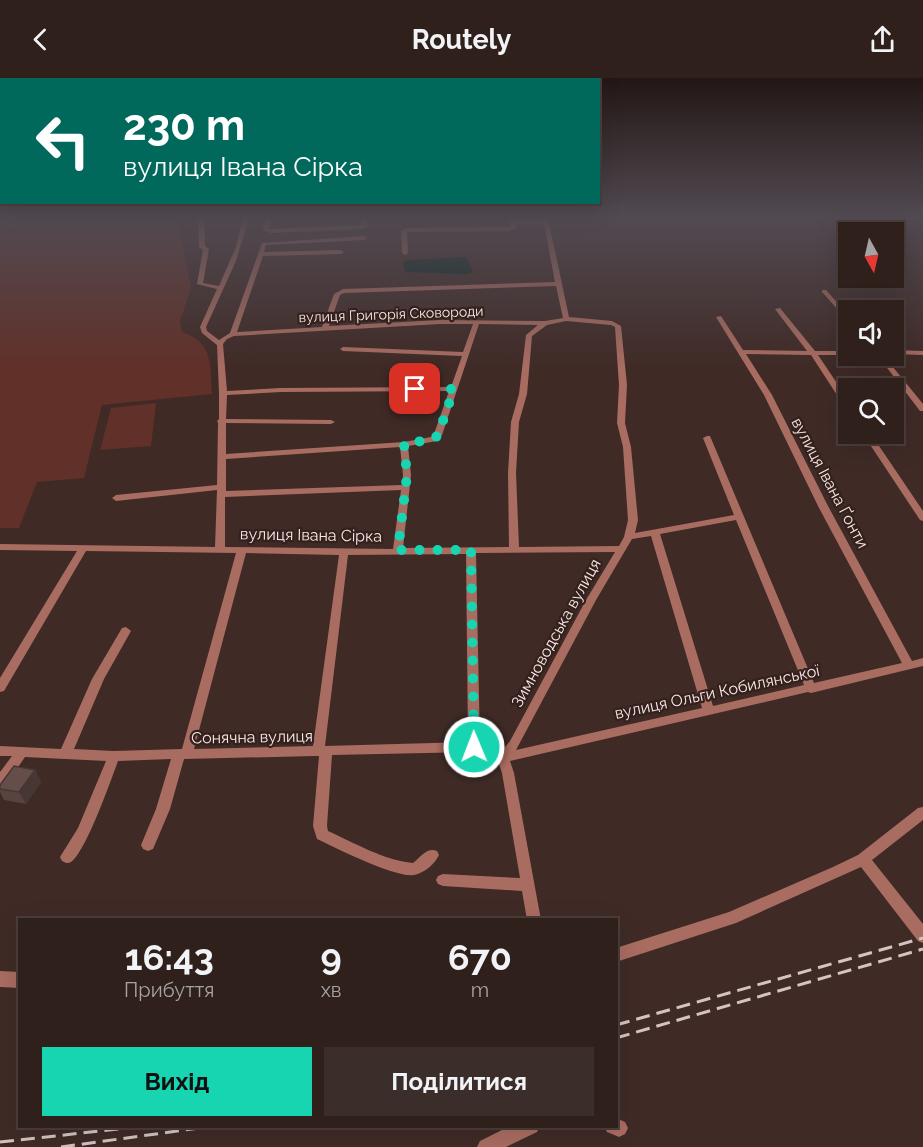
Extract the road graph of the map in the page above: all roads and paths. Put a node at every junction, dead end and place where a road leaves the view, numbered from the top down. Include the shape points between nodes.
1 (203, 268) edge
2 (231, 268) edge
3 (256, 268) edge
4 (555, 268) edge
5 (559, 284) junction
6 (220, 288) junction
7 (824, 291) dead end
8 (838, 307) edge
9 (778, 309) dead end
10 (720, 317) dead end
11 (566, 319) junction
12 (477, 322) junction
13 (545, 323) junction
14 (326, 327) junction
15 (233, 334) junction
16 (220, 344) junction
17 (343, 349) dead end
18 (742, 352) junction
19 (838, 352) edge
20 (904, 352) edge
21 (923, 352) edge
22 (813, 353) junction
23 (465, 354) junction
24 (889, 366) edge
25 (454, 389) junction
26 (838, 390) edge
27 (223, 393) junction
28 (923, 408) edge
29 (221, 421) junction
30 (331, 422) dead end
31 (707, 438) dead end
32 (404, 444) junction
33 (874, 444) edge
34 (222, 457) junction
35 (406, 487) junction
36 (222, 490) junction
37 (116, 498) dead end
38 (738, 517) junction
39 (923, 518) edge
40 (655, 533) junction
41 (629, 537) junction
42 (0, 547) edge
43 (84, 547) junction
44 (220, 548) junction
45 (622, 549) junction
46 (242, 550) junction
47 (398, 550) junction
48 (471, 550) junction
49 (514, 550) junction
50 (344, 552) junction
51 (126, 631) dead end
52 (923, 662) edge
53 (909, 665) junction
54 (0, 688) edge
55 (811, 689) junction
56 (708, 710) junction
57 (474, 747) junction
58 (0, 751) edge
59 (322, 752) junction
60 (21, 753) junction
61 (183, 754) junction
62 (65, 755) junction
63 (114, 756) junction
64 (503, 758) junction
65 (0, 782) edge
66 (923, 812) edge
67 (148, 845) dead end
68 (432, 855) dead end
69 (67, 857) dead end
70 (863, 859) junction
71 (443, 880) dead end
72 (528, 885) junction
73 (534, 918) edge
74 (923, 936) edge
75 (618, 954) edge
76 (0, 980) edge
77 (18, 980) edge
78 (527, 1128) edge
79 (486, 1147) edge

1 - 6 street via 200,284
2 - 6 street
3 - 15 street
4 - 5 street
5 - 11 street
5 - 14 street via 343,291 337,294
6 - 16 street via 203,330
7 - 8 street
9 - 22 street
10 - 18 street, вулиця Івана Ґонти
11 - 13 street, вулиця Григорія Сковороди
11 - 41 street, вулиця Григорія Сковороди via 618,326 623,385 621,423 633,520
12 - 13 street, вулиця Григорія Сковороди
12 - 14 street, вулиця Григорія Сковороди
12 - 23 street
13 - 49 street via 529,335 523,394 515,422
14 - 15 street, вулиця Григорія Сковороди
15 - 16 street
16 - 27 street
17 - 23 street
18 - 22 street
18 - 53 street, вулиця Івана Ґонти
19 - 22 street
20 - 21 street
22 - 26 street
23 - 25 street
24 - 28 street
25 - 27 street
25 - 32 street via 438,435
27 - 29 street
29 - 30 street
29 - 34 street
31 - 38 street
32 - 34 street
32 - 35 street
33 - 39 street
34 - 36 street
35 - 36 street
35 - 47 street
36 - 37 street
36 - 44 street
38 - 40 street
38 - 55 street
40 - 41 street
40 - 56 street
41 - 45 street, Зимноводська вулиця
42 - 43 street, вулиця Івана Сірка
43 - 44 street, вулиця Івана Сірка
43 - 54 street
44 - 46 street, вулиця Івана Сірка
45 - 49 street, вулиця Івана Сірка
45 - 64 street, Зимноводська вулиця
46 - 50 street, вулиця Івана Сірка
46 - 61 street
47 - 48 street, вулиця Івана Сірка
47 - 50 street, вулиця Івана Сірка
48 - 49 street, вулиця Івана Сірка
48 - 57 street
50 - 59 street
51 - 62 street via 98,679
52 - 53 street, вулиця Ольги Кобилянської
53 - 55 street, вулиця Ольги Кобилянської
55 - 56 street, вулиця Ольги Кобилянської
56 - 64 street, вулиця Ольги Кобилянської
57 - 59 street, Сонячна вулиця
57 - 64 street, Сонячна вулиця
58 - 60 street, Сонячна вулиця
59 - 61 street, Сонячна вулиця
59 - 68 street via 322,835 408,868 417,867
60 - 62 street, Сонячна вулиця
60 - 65 street
61 - 63 street, Сонячна вулиця
61 - 67 street
62 - 63 street, Сонячна вулиця
63 - 69 street via 84,831
64 - 72 street
66 - 70 street
70 - 74 street
70 - 75 street via 731,918
71 - 72 street
72 - 73 street
76 - 77 street
78 - 79 street

